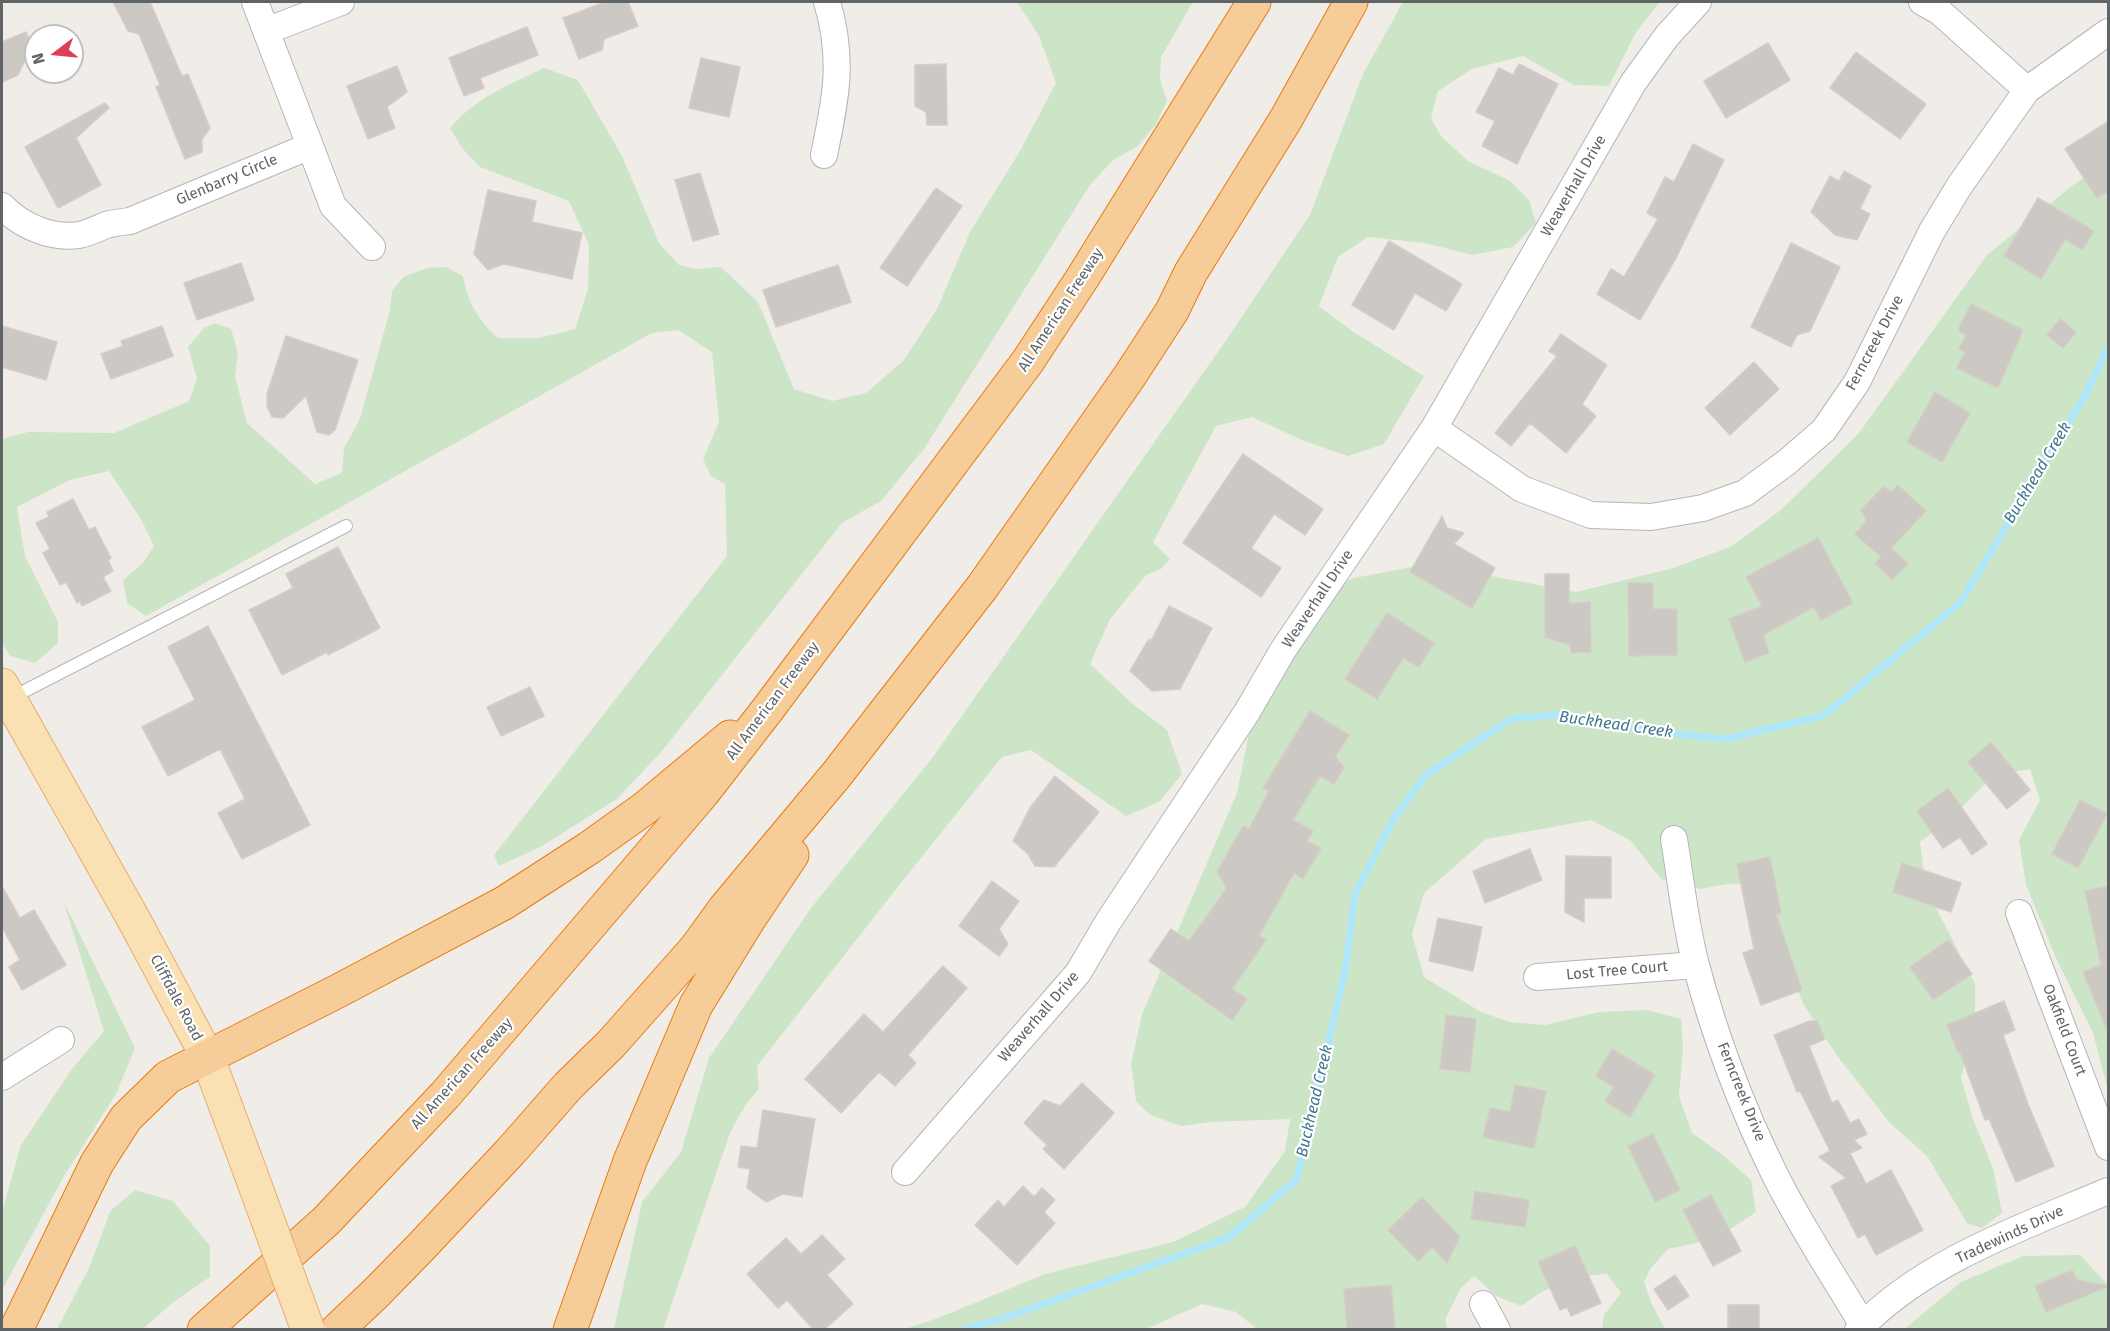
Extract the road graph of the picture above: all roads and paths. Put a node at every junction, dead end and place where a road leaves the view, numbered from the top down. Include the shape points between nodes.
1 (255, 2) edge
2 (341, 2) edge
3 (827, 2) edge
4 (1254, 2) edge
5 (1351, 2) edge
6 (1698, 2) edge
7 (1922, 2) edge
8 (266, 31) junction
9 (2109, 32) edge
10 (2026, 90) junction
11 (310, 146) junction
12 (824, 155) dead end
13 (2, 206) edge
14 (372, 248) dead end
15 (1434, 428) junction
16 (346, 526) dead end
17 (5, 692) edge
18 (768, 709) junction
19 (837, 774) junction
20 (1674, 839) dead end
21 (2019, 913) dead end
22 (1696, 965) junction
23 (1537, 977) dead end
24 (61, 1040) dead end
25 (207, 1056) junction
26 (2, 1077) edge
27 (2109, 1147) edge
28 (904, 1172) dead end
29 (2109, 1191) edge
30 (1483, 1304) dead end
31 (1861, 1327) edge
32 (16, 1329) edge
33 (204, 1329) edge
34 (308, 1329) edge
35 (337, 1329) edge
36 (570, 1329) edge
37 (1497, 1329) edge

1 - 8 street
2 - 8 street
3 - 12 street via 837,48 838,78
4 - 18 highway, All American Freeway via 1028,361
5 - 19 highway via 1286,119 1129,377 983,586
6 - 15 street, Weaverhall Drive via 1633,83
7 - 10 street via 1940,12
8 - 11 street
9 - 10 street, Ferncreek Drive
10 - 15 street, Ferncreek Drive via 1932,231 1857,382 1824,430 1745,493 1703,508 1651,517 1592,515 1522,489
11 - 13 street, Glenbarry Circle via 130,221 78,235 63,236 34,228
11 - 14 street via 333,206
15 - 28 street, Weaverhall Drive via 1283,650 1078,974
16 - 17 lane
17 - 25 main road, Cliffdale Road
18 - 25 highway via 589,849 504,903
18 - 33 highway, All American Freeway via 702,794 445,1095 326,1221
19 - 35 highway via 696,948 611,1044 405,1263
19 - 36 highway via 799,846 696,1005 630,1161
20 - 22 street, Ferncreek Drive
21 - 27 street, Oakfield Court
22 - 23 street, Lost Tree Court
22 - 31 street, Ferncreek Drive via 1744,1107 1775,1175
24 - 26 street
25 - 32 highway via 168,1077 126,1118 97,1163
25 - 34 main road, Cliffdale Road, bridge
29 - 31 street, Tradewinds Drive via 1954,1260 1903,1291
30 - 37 street

